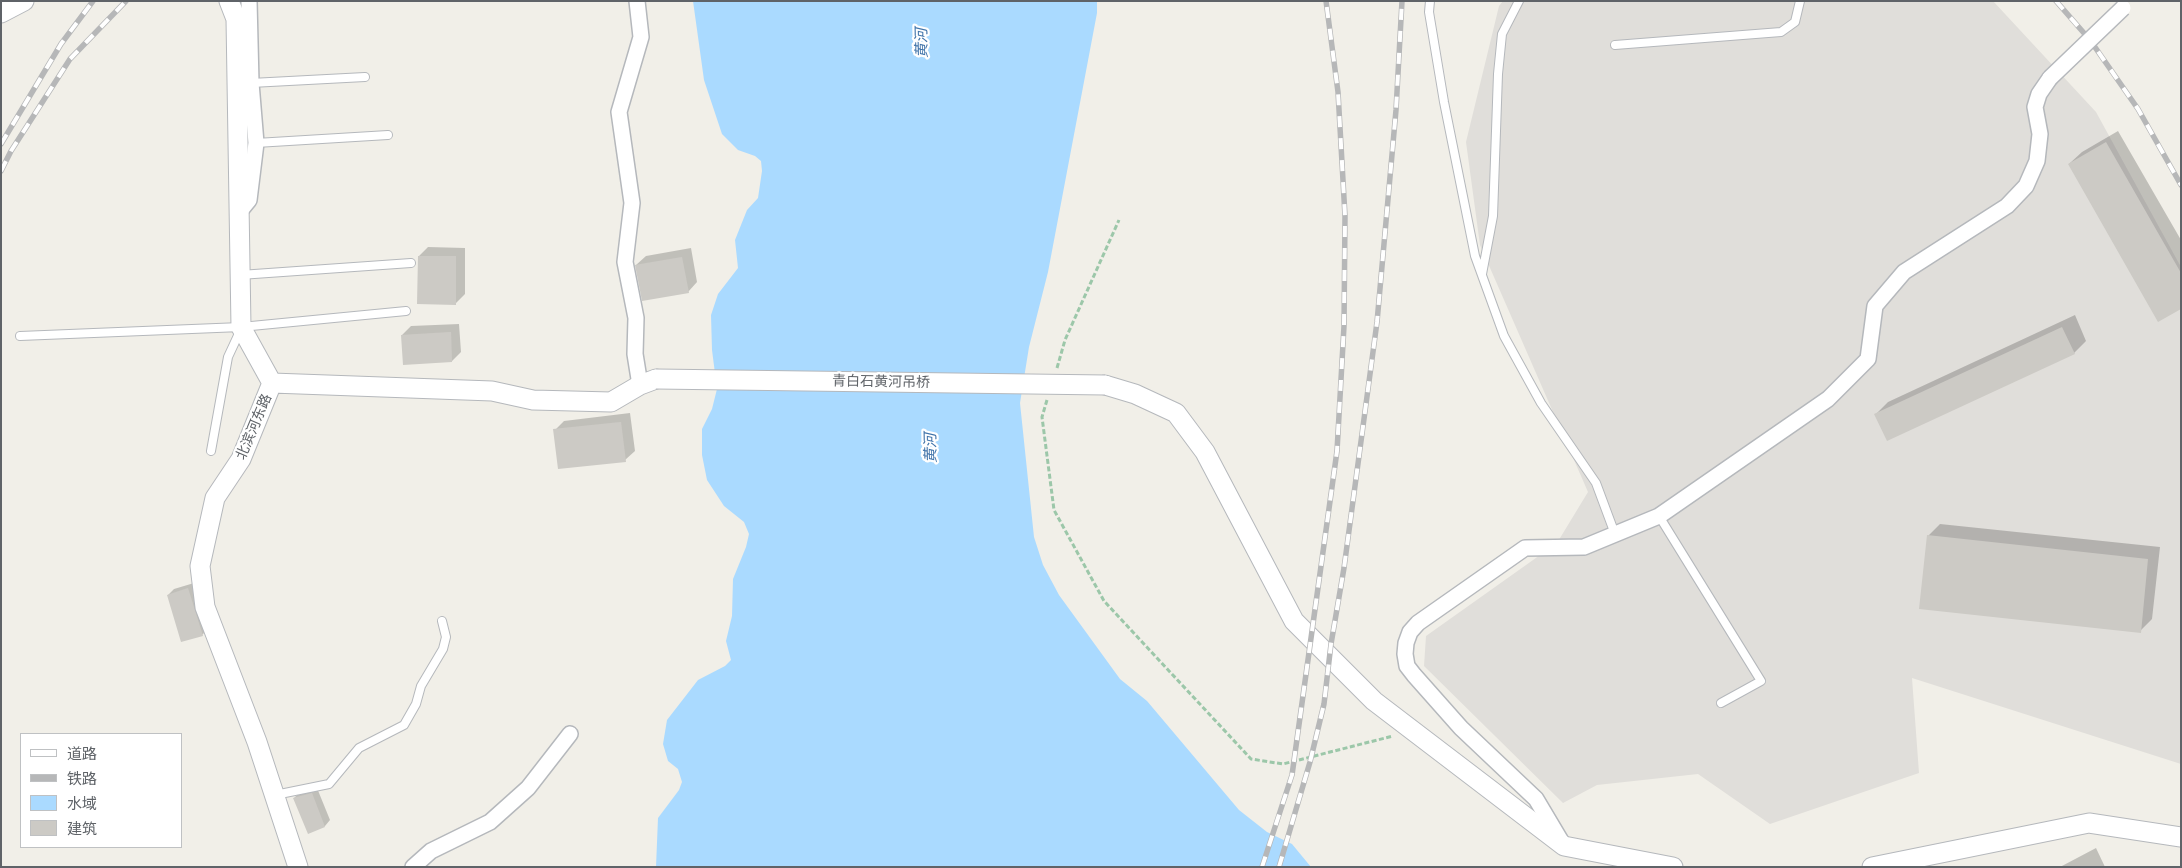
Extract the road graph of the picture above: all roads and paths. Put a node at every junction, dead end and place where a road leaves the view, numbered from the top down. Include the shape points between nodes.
1 (229, 1) edge
2 (249, 1) edge
3 (637, 1) edge
4 (1430, 1) edge
5 (1519, 1) edge
6 (1800, 1) edge
7 (19, 2) edge
8 (2126, 5) edge
9 (1, 13) edge
10 (1615, 45) dead end
11 (365, 77) dead end
12 (251, 83) junction
13 (388, 135) dead end
14 (256, 143) junction
15 (240, 211) junction
16 (1119, 220) dead end
17 (411, 263) dead end
18 (1482, 274) junction
19 (240, 275) junction
20 (406, 311) dead end
21 (242, 327) junction
22 (20, 336) dead end
23 (1055, 374) dead end
24 (648, 382) junction
25 (272, 383) junction
26 (1050, 392) dead end
27 (211, 451) dead end
28 (1659, 516) junction
29 (1615, 534) junction
30 (442, 621) dead end
31 (1721, 702) dead end
32 (1413, 731) junction
33 (570, 734) dead end
34 (275, 795) junction
35 (2181, 837) edge
36 (1564, 846) junction
37 (298, 867) edge
38 (413, 867) edge
39 (1673, 867) edge
40 (1872, 867) edge

1 - 15 street, 北滨河东路 via 236,19
2 - 12 street
3 - 24 street via 641,37 619,112 632,203 624,262 636,318 635,354
4 - 18 lane via 1429,12 1444,102 1475,256
5 - 18 lane via 1502,34 1494,216
6 - 10 lane via 1796,22 1781,32
7 - 9 street
8 - 28 street, bridge via 2050,78 2039,94 2035,107 2040,134 2037,161 2026,186 2008,206 1904,272 1875,306 1868,360 1828,399
11 - 12 lane
12 - 14 street
13 - 14 lane
14 - 15 street via 250,200
15 - 19 street, 北滨河东路
16 - 23 path via 1065,340
17 - 19 lane
18 - 29 lane via 1504,336 1541,403 1596,483
19 - 21 street, 北滨河东路
20 - 21 lane
21 - 22 lane
21 - 25 street, 北滨河东路
21 - 27 lane via 228,357
24 - 25 street via 611,402 533,400 492,391
24 - 32 street, 青白石黄河吊桥, bridge via 1105,385 1136,394 1176,413 1205,452 1294,621 1374,701
25 - 34 street, 北滨河东路 via 241,459 215,498 200,566 206,607
26 - 32 path via 1042,417 1054,510 1110,608 1251,759 1283,764
28 - 29 street
28 - 31 lane via 1761,681
29 - 36 street via 1584,547 1525,548 1418,623 1406,643 1408,666 1414,675 1461,728 1536,799
30 - 34 lane via 446,637 442,649 404,725 359,748 329,784
32 - 36 street, 青白石黄河吊桥
33 - 38 street via 528,788 490,822 431,851
34 - 37 street, 北滨河东路
35 - 40 street via 2089,823
36 - 39 street

